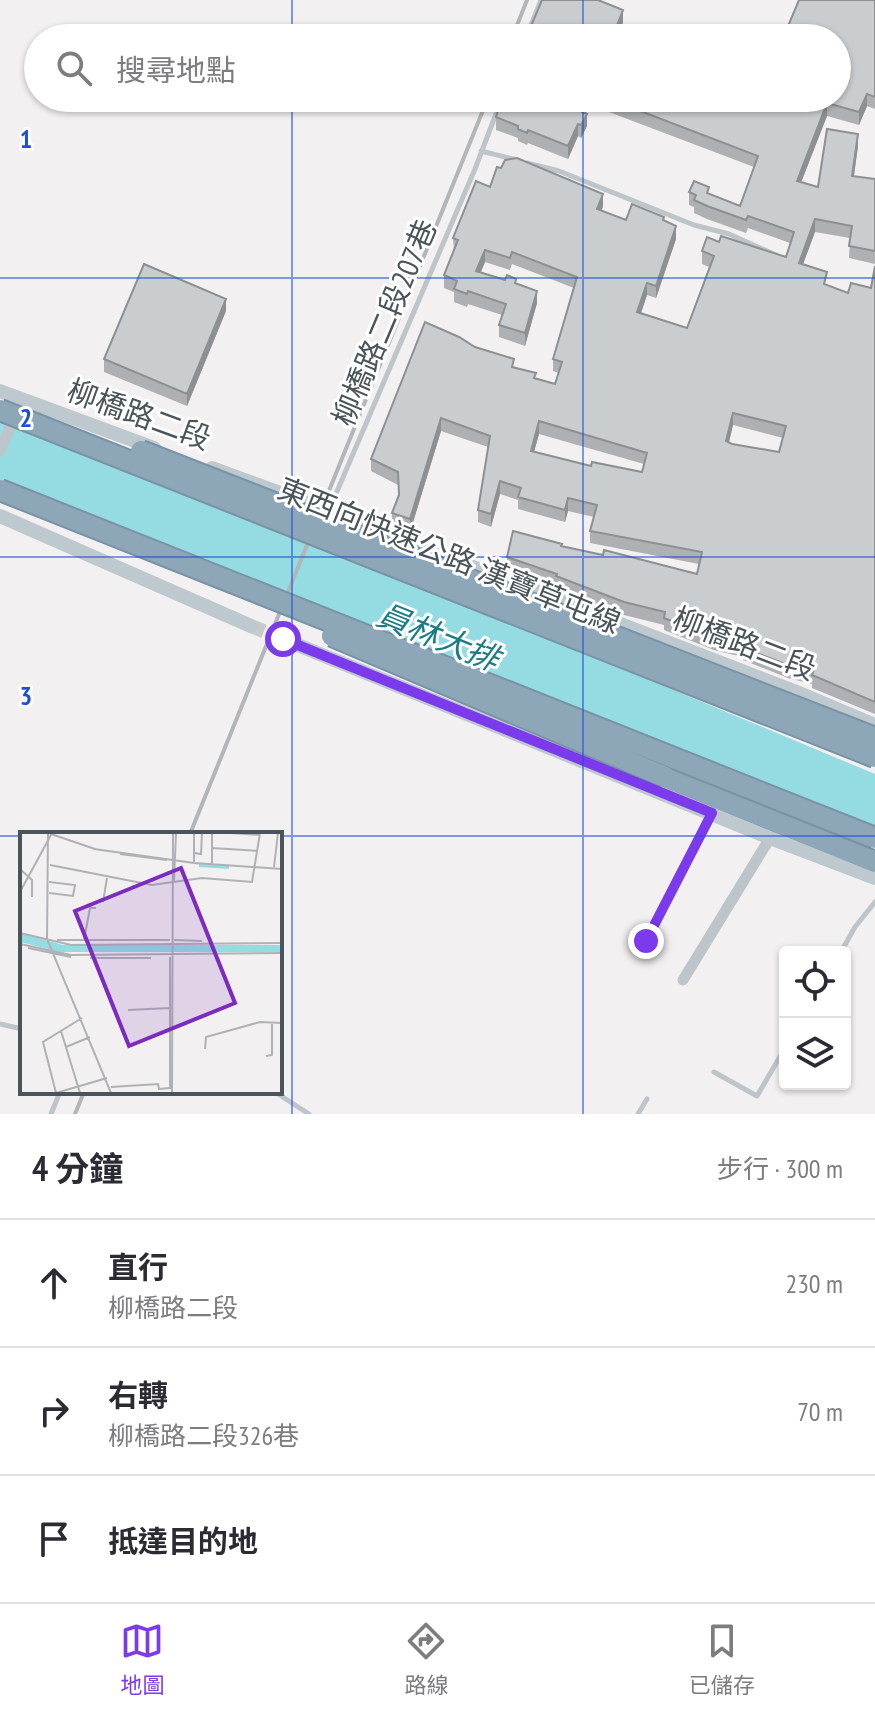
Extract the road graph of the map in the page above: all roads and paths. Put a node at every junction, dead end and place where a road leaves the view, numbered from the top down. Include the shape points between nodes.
1 (541, 0) edge
2 (532, 24) edge
3 (496, 112) edge
4 (481, 151) junction
5 (781, 257) edge
6 (0, 391) edge
7 (21, 400) junction
8 (13, 418) edge
9 (0, 451) edge
10 (0, 490) edge
11 (305, 502) dead end
12 (52, 510) junction
13 (327, 511) joint
14 (0, 516) edge
15 (251, 626) tunnel mouth
16 (283, 639) tunnel mouth
17 (875, 725) edge
18 (875, 738) edge
19 (875, 757) edge
20 (712, 813) junction
21 (770, 838) junction
22 (875, 838) edge
23 (875, 862) edge
24 (875, 878) edge
25 (875, 902) edge
26 (646, 941) dead end
27 (844, 946) edge
28 (683, 980) dead end
29 (0, 1024) edge
30 (20, 1029) edge
31 (779, 1058) edge
32 (714, 1072) dead end
33 (59, 1094) edge
34 (278, 1094) edge
35 (647, 1099) dead end
36 (51, 1114) edge
37 (309, 1114) edge
38 (638, 1114) edge

1 - 2 lane
3 - 4 lane, 柳橋路二段207巷
4 - 5 lane via 559,171
4 - 13 lane, 柳橋路二段207巷
6 - 7 main road, 柳橋路二段
7 - 8 street
7 - 11 main road, 柳橋路二段
8 - 9 street
8 - 18 highway, bridge via 66,423 92,432
8 - 19 highway, 東西向快速公路 漢寶草屯線, bridge
10 - 12 highway, bridge
12 - 22 highway, bridge
12 - 23 highway, bridge via 106,541
13 - 17 main road, 柳橋路二段
14 - 15 main road
16 - 20 main road
20 - 21 main road
20 - 26 lane
21 - 24 main road
21 - 28 street
25 - 27 lane
29 - 30 lane
31 - 32 lane via 757,1096
33 - 36 lane
34 - 37 lane
35 - 38 lane

